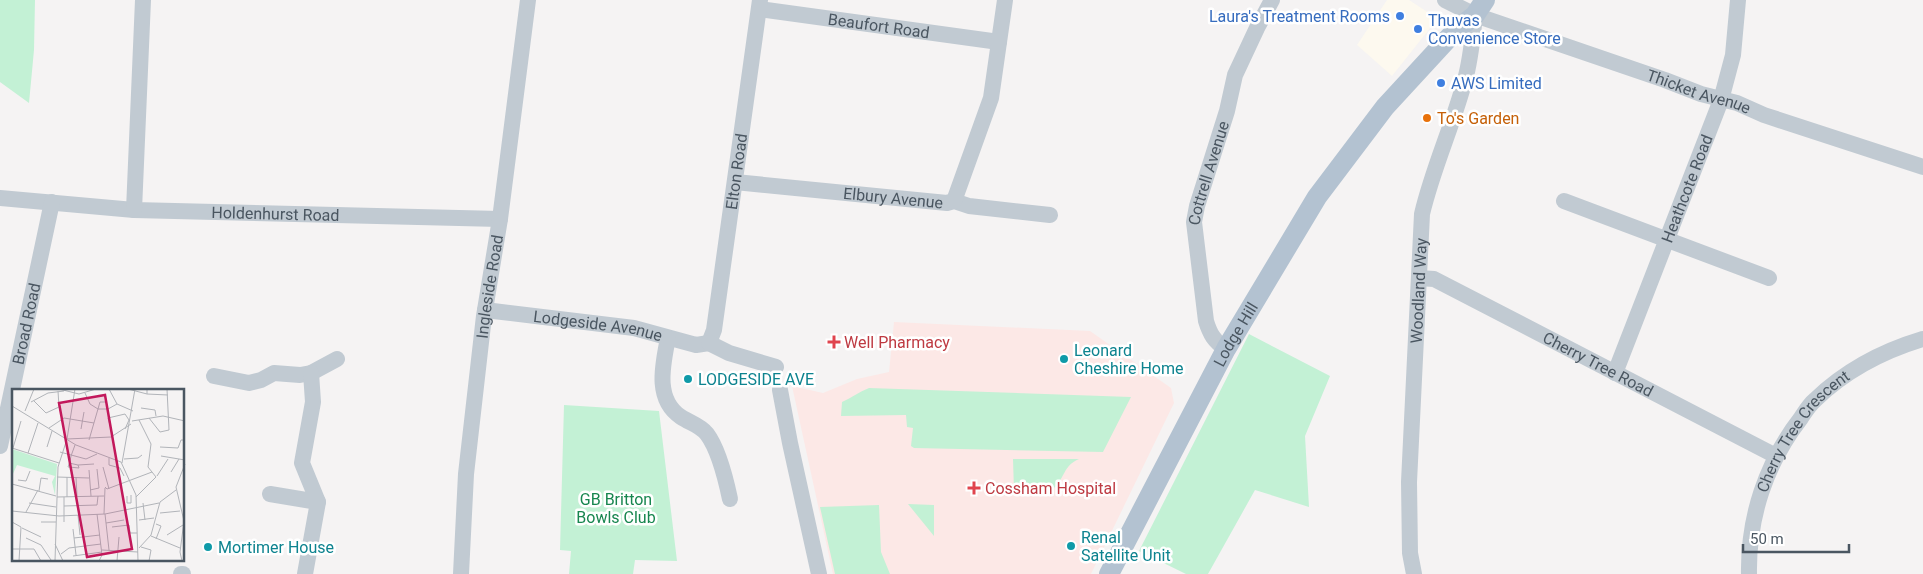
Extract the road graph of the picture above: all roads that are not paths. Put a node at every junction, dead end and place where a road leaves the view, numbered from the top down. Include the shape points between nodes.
1 (143, 0) edge
2 (528, 0) edge
3 (1005, 0) edge
4 (1272, 0) edge
5 (1445, 0) edge
6 (1738, 0) edge
7 (760, 4) edge
8 (1480, 8) edge
9 (999, 42) junction
10 (1721, 100) junction
11 (1923, 167) edge
12 (735, 182) junction
13 (0, 198) edge
14 (1564, 200) dead end
15 (954, 201) junction
16 (52, 202) junction
17 (134, 210) junction
18 (1050, 215) dead end
19 (500, 219) junction
20 (1666, 239) junction
21 (1419, 278) junction
22 (1768, 278) dead end
23 (485, 310) junction
24 (668, 338) junction
25 (1923, 339) edge
26 (709, 343) junction
27 (1226, 349) junction
28 (337, 358) dead end
29 (776, 367) dead end
30 (1615, 372) junction
31 (311, 374) junction
32 (214, 376) dead end
33 (780, 390) dead end
34 (8, 398) edge
35 (0, 446) edge
36 (1776, 456) junction
37 (270, 494) dead end
38 (730, 499) dead end
39 (318, 502) junction
40 (305, 574) edge
41 (461, 574) edge
42 (819, 574) edge
43 (1109, 574) edge
44 (1414, 574) edge
45 (1749, 574) edge

1 - 17 street
2 - 19 street, Ingleside Road
3 - 9 street
4 - 27 street, Cottrell Avenue via 1235,75 1194,222 1206,322 1210,334
5 - 8 street, Thicket Avenue
6 - 10 street, Heathcote Road via 1732,55
7 - 9 street, Beaufort Road
7 - 12 street, Elton Road
8 - 10 street, Thicket Avenue
8 - 21 street, Woodland Way via 1466,77 1428,186 1422,214
8 - 27 main road, Lodge Hill via 1385,107 1317,197
9 - 15 street via 991,98
10 - 11 street, Thicket Avenue
10 - 20 street, Heathcote Road
12 - 15 street, Elbury Avenue via 947,203
12 - 26 street, Elton Road via 714,330
13 - 16 street, Holdenhurst Road
14 - 20 street
15 - 18 street, Elbury Avenue via 969,206
16 - 17 street, Holdenhurst Road
16 - 34 street, Broad Road
17 - 19 street, Holdenhurst Road
19 - 23 street, Ingleside Road
20 - 22 street
20 - 30 street, Heathcote Road
21 - 30 street, Cherry Tree Road via 1434,280
21 - 44 street, Woodland Way via 1409,482 1410,553
23 - 24 street, Lodgeside Avenue via 634,328
23 - 41 street, Ingleside Road via 466,474
24 - 26 street, Lodgeside Avenue via 696,345
24 - 38 street via 662,372 663,388 679,416 708,435 724,473
25 - 36 street, Cherry Tree Crescent via 1886,351 1845,374 1814,401
26 - 29 street via 729,353
27 - 43 main road, Lodge Hill
28 - 31 street
30 - 36 street, Cherry Tree Road
31 - 32 street via 300,376 274,372 249,383
31 - 39 street via 313,402 302,463
33 - 42 street
34 - 35 street, Broad Road
36 - 45 street, Cherry Tree Crescent via 1755,512
37 - 39 street
39 - 40 street

